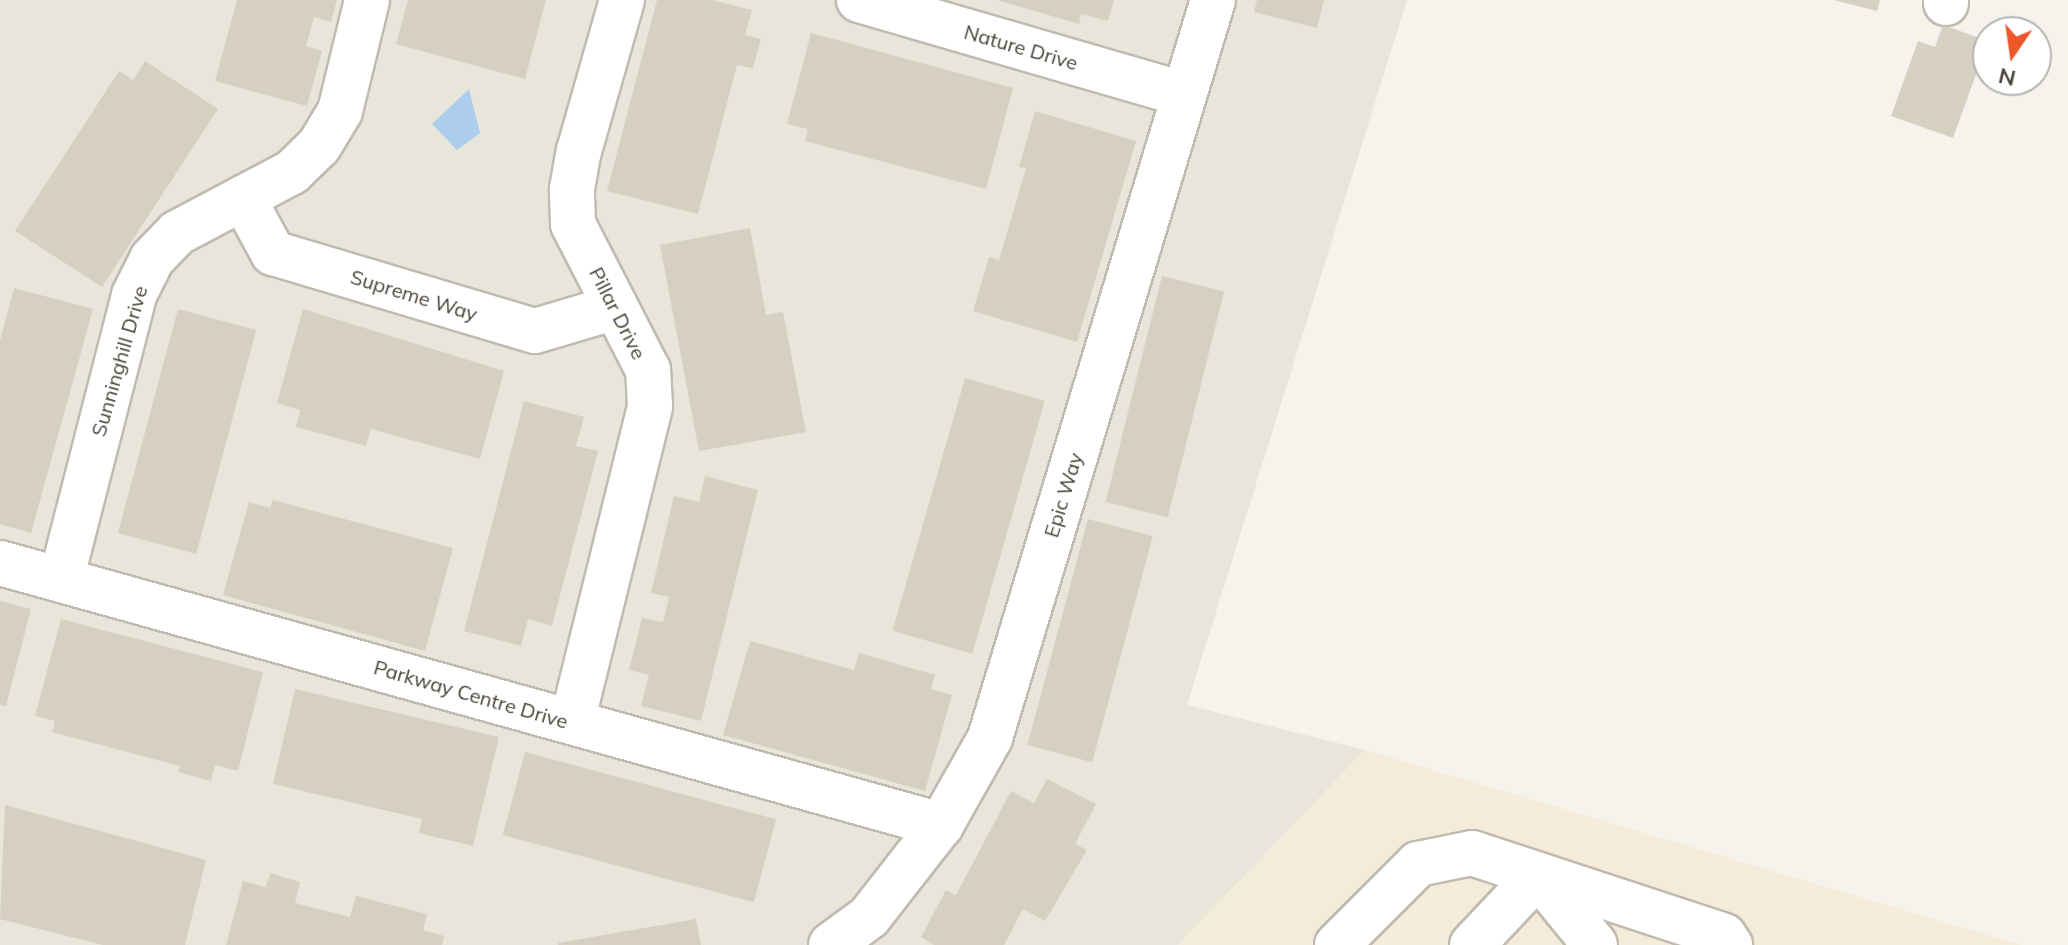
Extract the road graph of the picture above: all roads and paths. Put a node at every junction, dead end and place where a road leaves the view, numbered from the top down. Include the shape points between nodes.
1 (367, 0) edge
2 (622, 0) edge
3 (859, 0) edge
4 (1213, 0) edge
5 (1183, 94) junction
6 (243, 198) junction
7 (616, 307) junction
8 (0, 563) edge
9 (61, 580) junction
10 (572, 722) junction
11 (941, 825) junction
12 (1538, 875) junction
13 (831, 945) edge
14 (1337, 945) edge
15 (1472, 945) edge
16 (1595, 945) edge
17 (1730, 945) edge

1 - 6 street, Sunninghill Drive via 340,111 319,146 292,172
2 - 7 street, Pillar Drive via 572,189 573,224
3 - 5 street, Nature Drive
4 - 5 street, Epic Way
5 - 11 street, Epic Way via 990,738
6 - 7 street, Supreme Way via 273,253 535,331
6 - 9 street, Sunninghill Drive via 177,233 152,259 140,283
7 - 10 street, Pillar Drive via 648,370 650,406
8 - 9 street, Parkway Centre Drive
9 - 10 street, Parkway Centre Drive
10 - 11 street, Parkway Centre Drive
11 - 13 street, Epic Way via 869,917
12 - 14 street via 1472,853 1418,864
12 - 15 street
12 - 16 street
12 - 17 street via 1724,936

